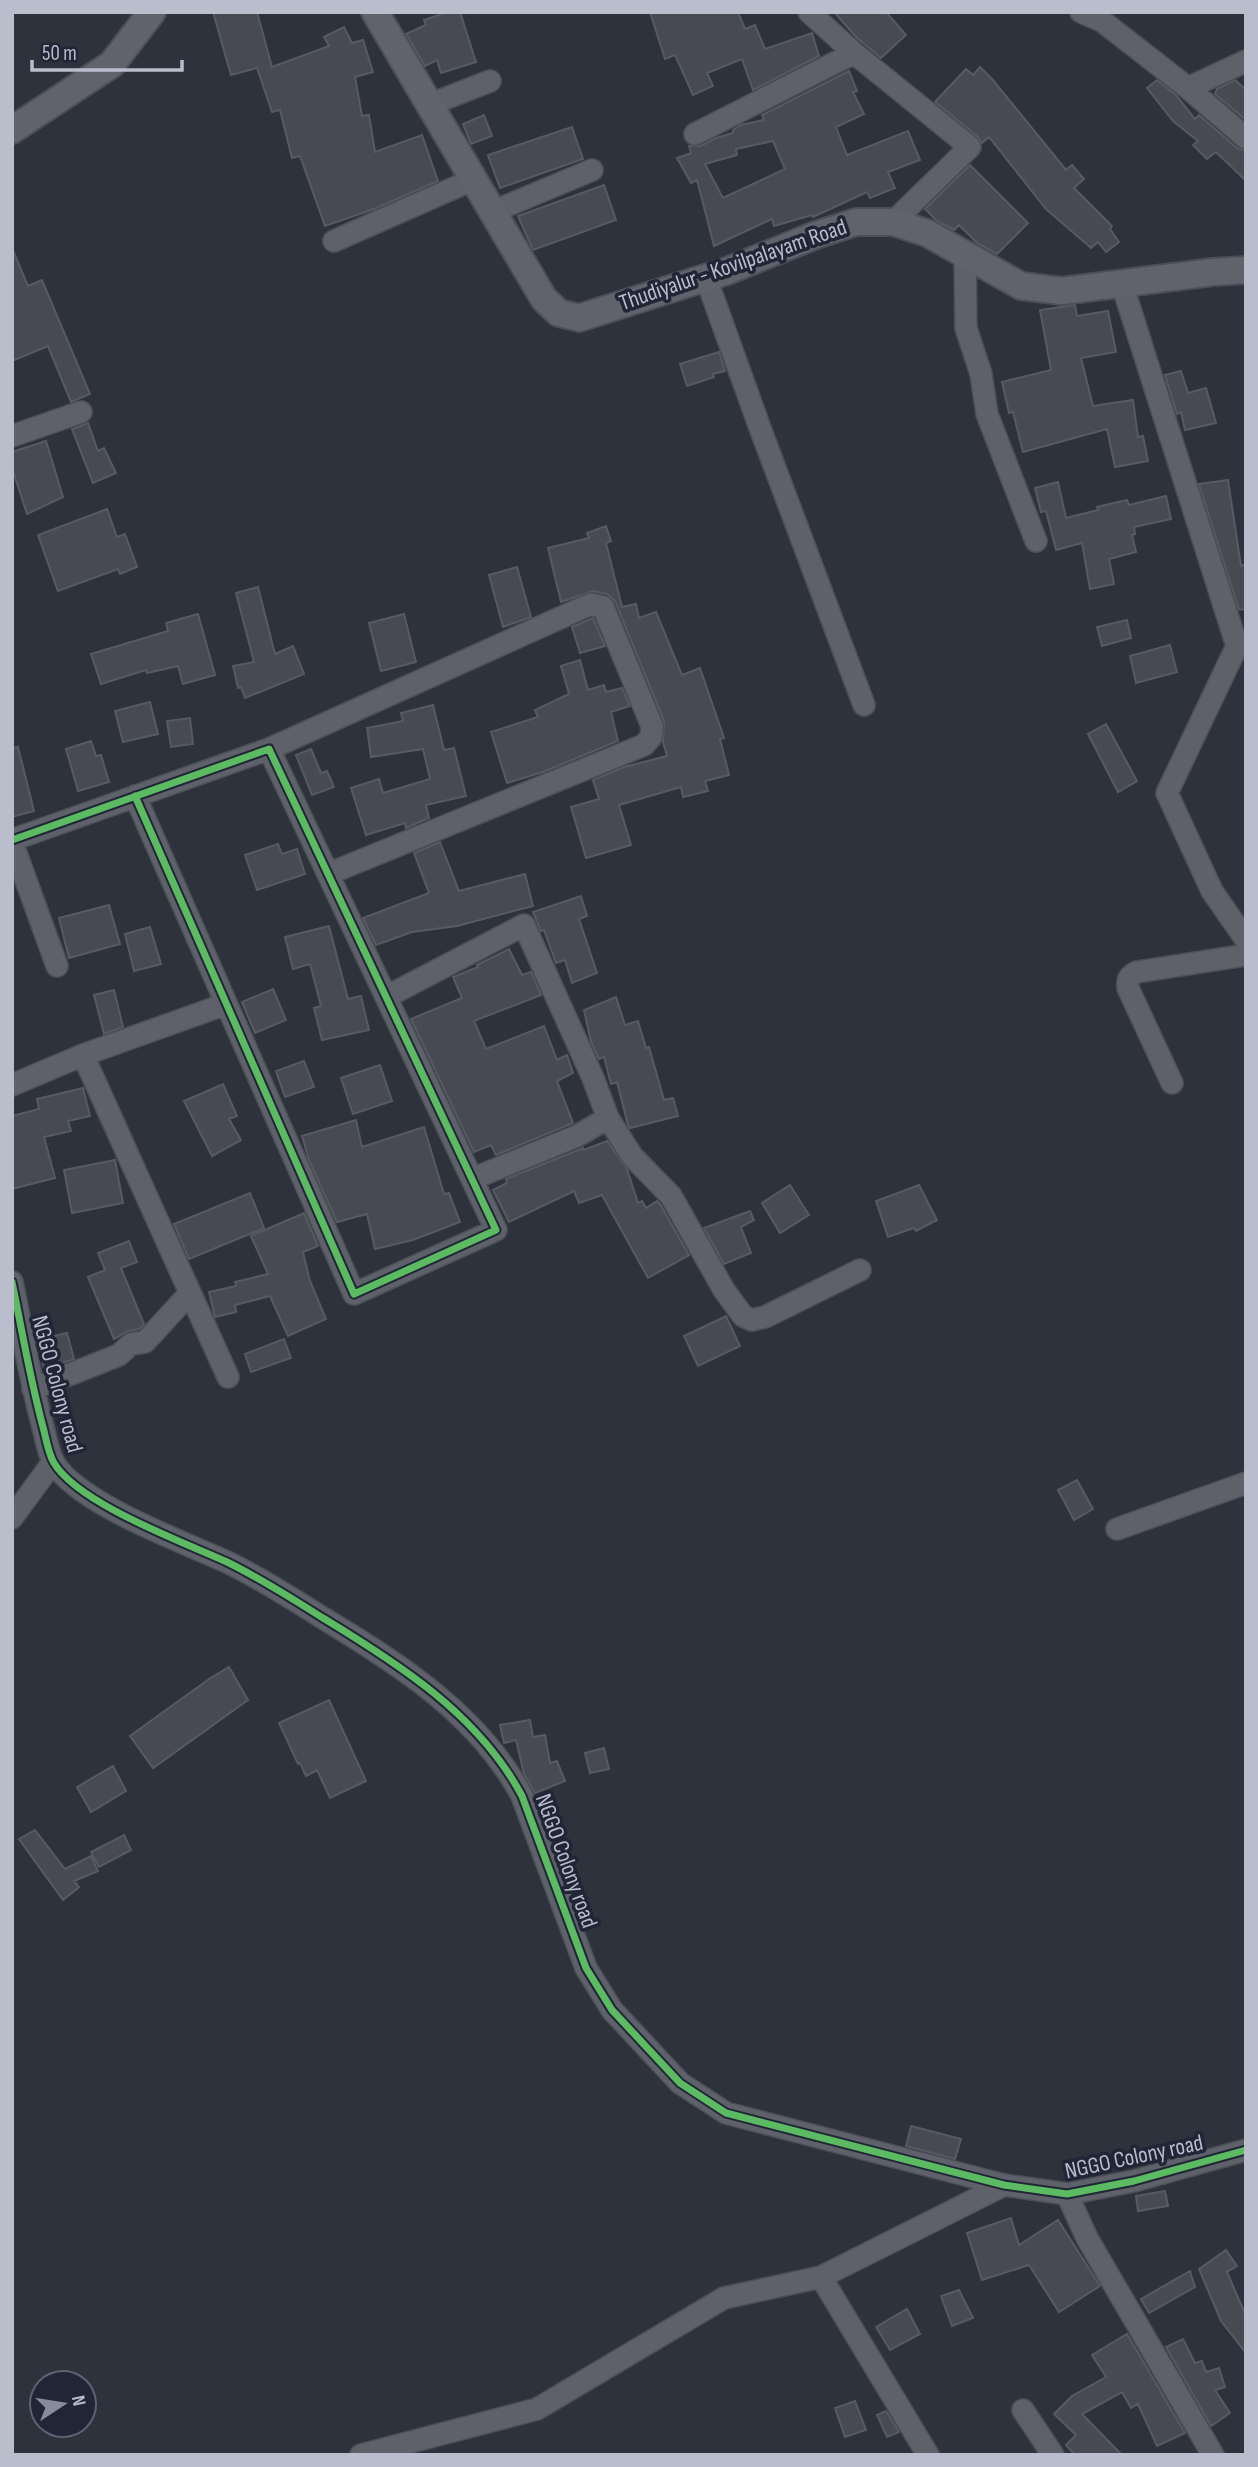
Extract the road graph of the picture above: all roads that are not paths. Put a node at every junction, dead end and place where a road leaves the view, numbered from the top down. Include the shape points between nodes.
1 (152, 12) edge
2 (374, 12) edge
3 (809, 12) edge
4 (1081, 12) edge
5 (854, 53) junction
6 (1246, 61) edge
7 (489, 81) dead end
8 (1188, 88) junction
9 (429, 105) junction
10 (12, 130) edge
11 (695, 134) dead end
12 (1246, 138) edge
13 (592, 170) dead end
14 (472, 180) junction
15 (492, 212) junction
16 (893, 222) junction
17 (334, 241) dead end
18 (965, 253) junction
19 (1246, 270) edge
20 (706, 278) junction
21 (1122, 284) junction
22 (81, 412) dead end
23 (12, 436) edge
24 (1036, 541) dead end
25 (864, 705) dead end
26 (269, 750) junction
27 (135, 796) junction
28 (12, 841) edge
29 (328, 874) junction
30 (1246, 940) edge
31 (1246, 954) edge
32 (57, 966) dead end
33 (386, 997) junction
34 (226, 1004) junction
35 (83, 1055) junction
36 (1172, 1083) dead end
37 (12, 1085) edge
38 (608, 1118) junction
39 (472, 1179) junction
40 (860, 1270) dead end
41 (12, 1282) edge
42 (190, 1293) junction
43 (228, 1377) dead end
44 (33, 1389) junction
45 (53, 1462) junction
46 (1246, 1483) edge
47 (12, 1518) edge
48 (1117, 1529) dead end
49 (1246, 2150) edge
50 (1004, 2185) junction
51 (1067, 2194) junction
52 (821, 2277) junction
53 (1023, 2410) dead end
54 (361, 2455) edge
55 (928, 2455) edge
56 (1053, 2455) edge
57 (1213, 2455) edge

1 - 10 main road via 112,64
2 - 9 main road, Thudiyalur - Kovilpalayam Road
3 - 5 street
4 - 8 street via 1102,20
5 - 11 street
5 - 16 street via 970,147
6 - 8 street
7 - 9 street
8 - 12 street
9 - 14 main road, Thudiyalur - Kovilpalayam Road
13 - 15 street
14 - 15 main road, Thudiyalur - Kovilpalayam Road
14 - 17 street
15 - 20 main road, Thudiyalur - Kovilpalayam Road via 544,299 559,313 579,318
16 - 18 main road, Thudiyalur - Kovilpalayam Road
16 - 20 main road, Thudiyalur - Kovilpalayam Road via 856,222
18 - 21 main road, Thudiyalur - Kovilpalayam Road via 1021,286 1062,290
18 - 24 street via 966,328 981,374 987,414
19 - 21 main road, Thudiyalur - Kovilpalayam Road
20 - 25 street
21 - 30 street via 1237,646 1167,793 1212,891
22 - 23 street
26 - 27 street
26 - 29 street
26 - 29 street via 591,604 603,607 652,726 651,737 644,744
27 - 28 street
27 - 34 street
28 - 32 street
29 - 33 street
31 - 36 street via 1136,972 1127,980
33 - 38 street via 524,925
33 - 39 street
34 - 35 street
34 - 39 street via 354,1294 496,1230
35 - 37 street
35 - 42 street
38 - 39 street via 578,1136
38 - 40 street via 632,1156 671,1196 743,1316 752,1320 765,1317
41 - 44 street, NGGO Colony road
42 - 43 street
42 - 44 street via 145,1342 131,1344 119,1355
44 - 45 street, NGGO Colony road
45 - 47 street
45 - 50 street, NGGO Colony road via 104,1506 253,1575 355,1637 448,1703 486,1741 517,1787 586,1968 612,2010 680,2083 726,2113
46 - 48 street
49 - 51 street, NGGO Colony road
50 - 51 street, NGGO Colony road
50 - 52 street
51 - 57 street via 1087,2238
52 - 54 street via 724,2298 537,2409
52 - 55 street
53 - 56 street

